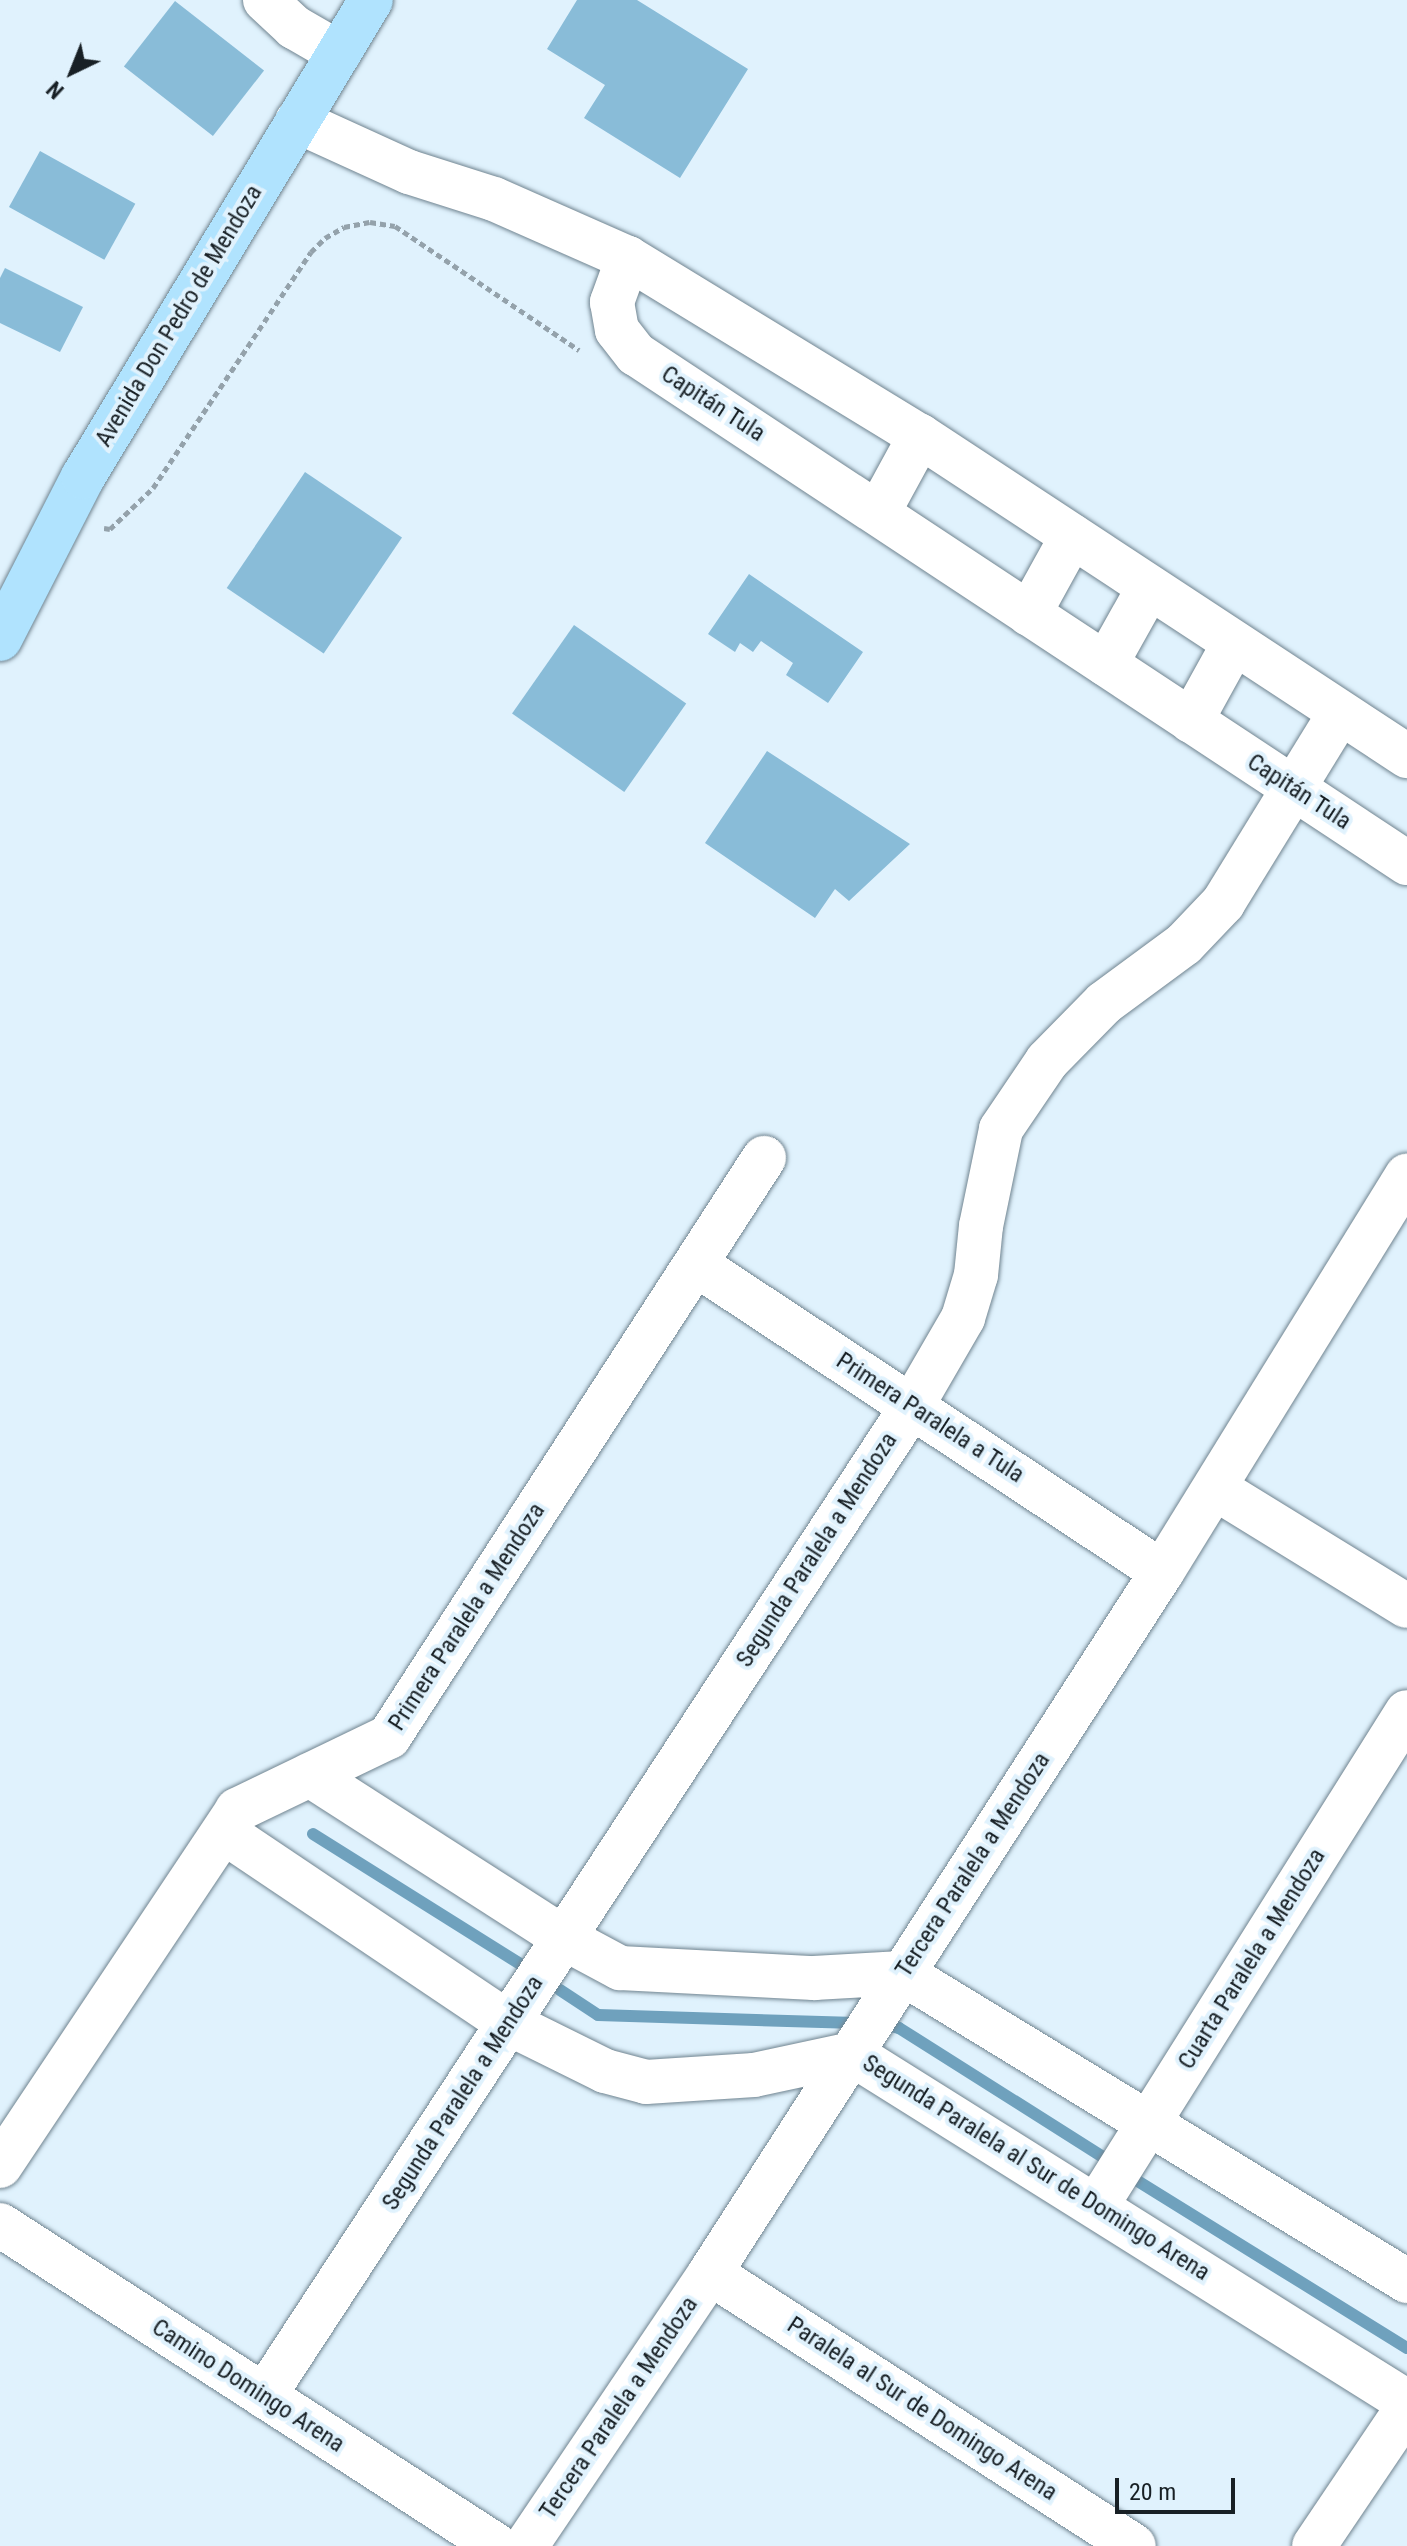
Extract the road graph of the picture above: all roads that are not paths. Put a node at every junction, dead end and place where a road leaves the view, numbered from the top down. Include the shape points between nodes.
1 (265, 0) edge
2 (371, 0) edge
3 (339, 53) junction
4 (297, 121) junction
5 (628, 258) junction
6 (920, 436) junction
7 (878, 513) junction
8 (1072, 536) junction
9 (1149, 587) junction
10 (1029, 614) junction
11 (0, 639) edge
12 (1234, 643) junction
13 (1106, 664) junction
14 (1340, 713) junction
15 (1191, 721) junction
16 (1407, 756) edge
17 (1293, 788) junction
18 (1407, 863) edge
19 (764, 1158) dead end
20 (1407, 1176) edge
21 (697, 1265) junction
22 (912, 1406) junction
23 (1215, 1488) junction
24 (1162, 1572) junction
25 (1407, 1606) edge
26 (1401, 1736) edge
27 (310, 1775) junction
28 (224, 1832) junction
29 (564, 1938) junction
30 (902, 1973) junction
31 (510, 2024) junction
32 (852, 2054) junction
33 (1148, 2124) junction
34 (0, 2166) edge
35 (1097, 2205) junction
36 (0, 2225) edge
37 (710, 2273) junction
38 (1407, 2281) edge
39 (264, 2396) junction
40 (1407, 2402) edge
41 (1407, 2408) edge
42 (497, 2546) edge
43 (526, 2546) edge
44 (1134, 2546) edge
45 (1314, 2546) edge

1 - 3 street via 294,27
2 - 3 main road, Avenida Don Pedro de Mendoza
3 - 4 main road, Avenida Don Pedro de Mendoza
4 - 5 street via 409,172 494,199
4 - 11 main road, Avenida Don Pedro de Mendoza via 91,464
5 - 6 street
5 - 7 street, Capitán Tula via 612,302 617,330 636,354
6 - 7 street
6 - 8 street
7 - 10 street, Capitán Tula
8 - 9 street
8 - 10 street
9 - 12 street
9 - 13 street
10 - 13 street, Capitán Tula
12 - 14 street
12 - 15 street
13 - 15 street, Capitán Tula
14 - 16 street
14 - 17 street, Segunda Paralela a Mendoza
15 - 17 street, Capitán Tula
17 - 18 street, Capitán Tula
17 - 22 street, Segunda Paralela a Mendoza via 1223,903 1184,944 1104,1003 1047,1061 1001,1129 976,1275 963,1318
19 - 21 street, Primera Paralela a Mendoza
20 - 23 street, Tercera Paralela a Mendoza
21 - 22 street, Primera Paralela a Tula
21 - 27 street, Primera Paralela a Mendoza via 389,1737
22 - 24 street, Primera Paralela a Tula
22 - 29 street, Segunda Paralela a Mendoza
23 - 24 street, Tercera Paralela a Mendoza
23 - 25 street
24 - 30 street, Tercera Paralela a Mendoza
26 - 33 street, Cuarta Paralela a Mendoza
27 - 28 street, Primera Paralela a Mendoza via 237,1810
27 - 29 street
28 - 31 street, Segunda Paralela al Sur de Domingo Arena
28 - 34 street, Primera Paralela a Mendoza
29 - 30 street via 620,1968 814,1978
29 - 31 street, Segunda Paralela a Mendoza
30 - 32 street, Tercera Paralela a Mendoza
30 - 33 street
31 - 32 street, Segunda Paralela al Sur de Domingo Arena via 605,2071 646,2082 754,2075
31 - 39 street, Segunda Paralela a Mendoza
32 - 35 street, Segunda Paralela al Sur de Domingo Arena
32 - 37 street, Tercera Paralela a Mendoza
33 - 35 street, Cuarta Paralela a Mendoza
33 - 38 street
35 - 40 street, Segunda Paralela al Sur de Domingo Arena
36 - 39 street, Camino Domingo Arena
37 - 43 street, Tercera Paralela a Mendoza
37 - 44 street, Paralela al Sur de Domingo Arena
39 - 42 street, Camino Domingo Arena
41 - 45 street

